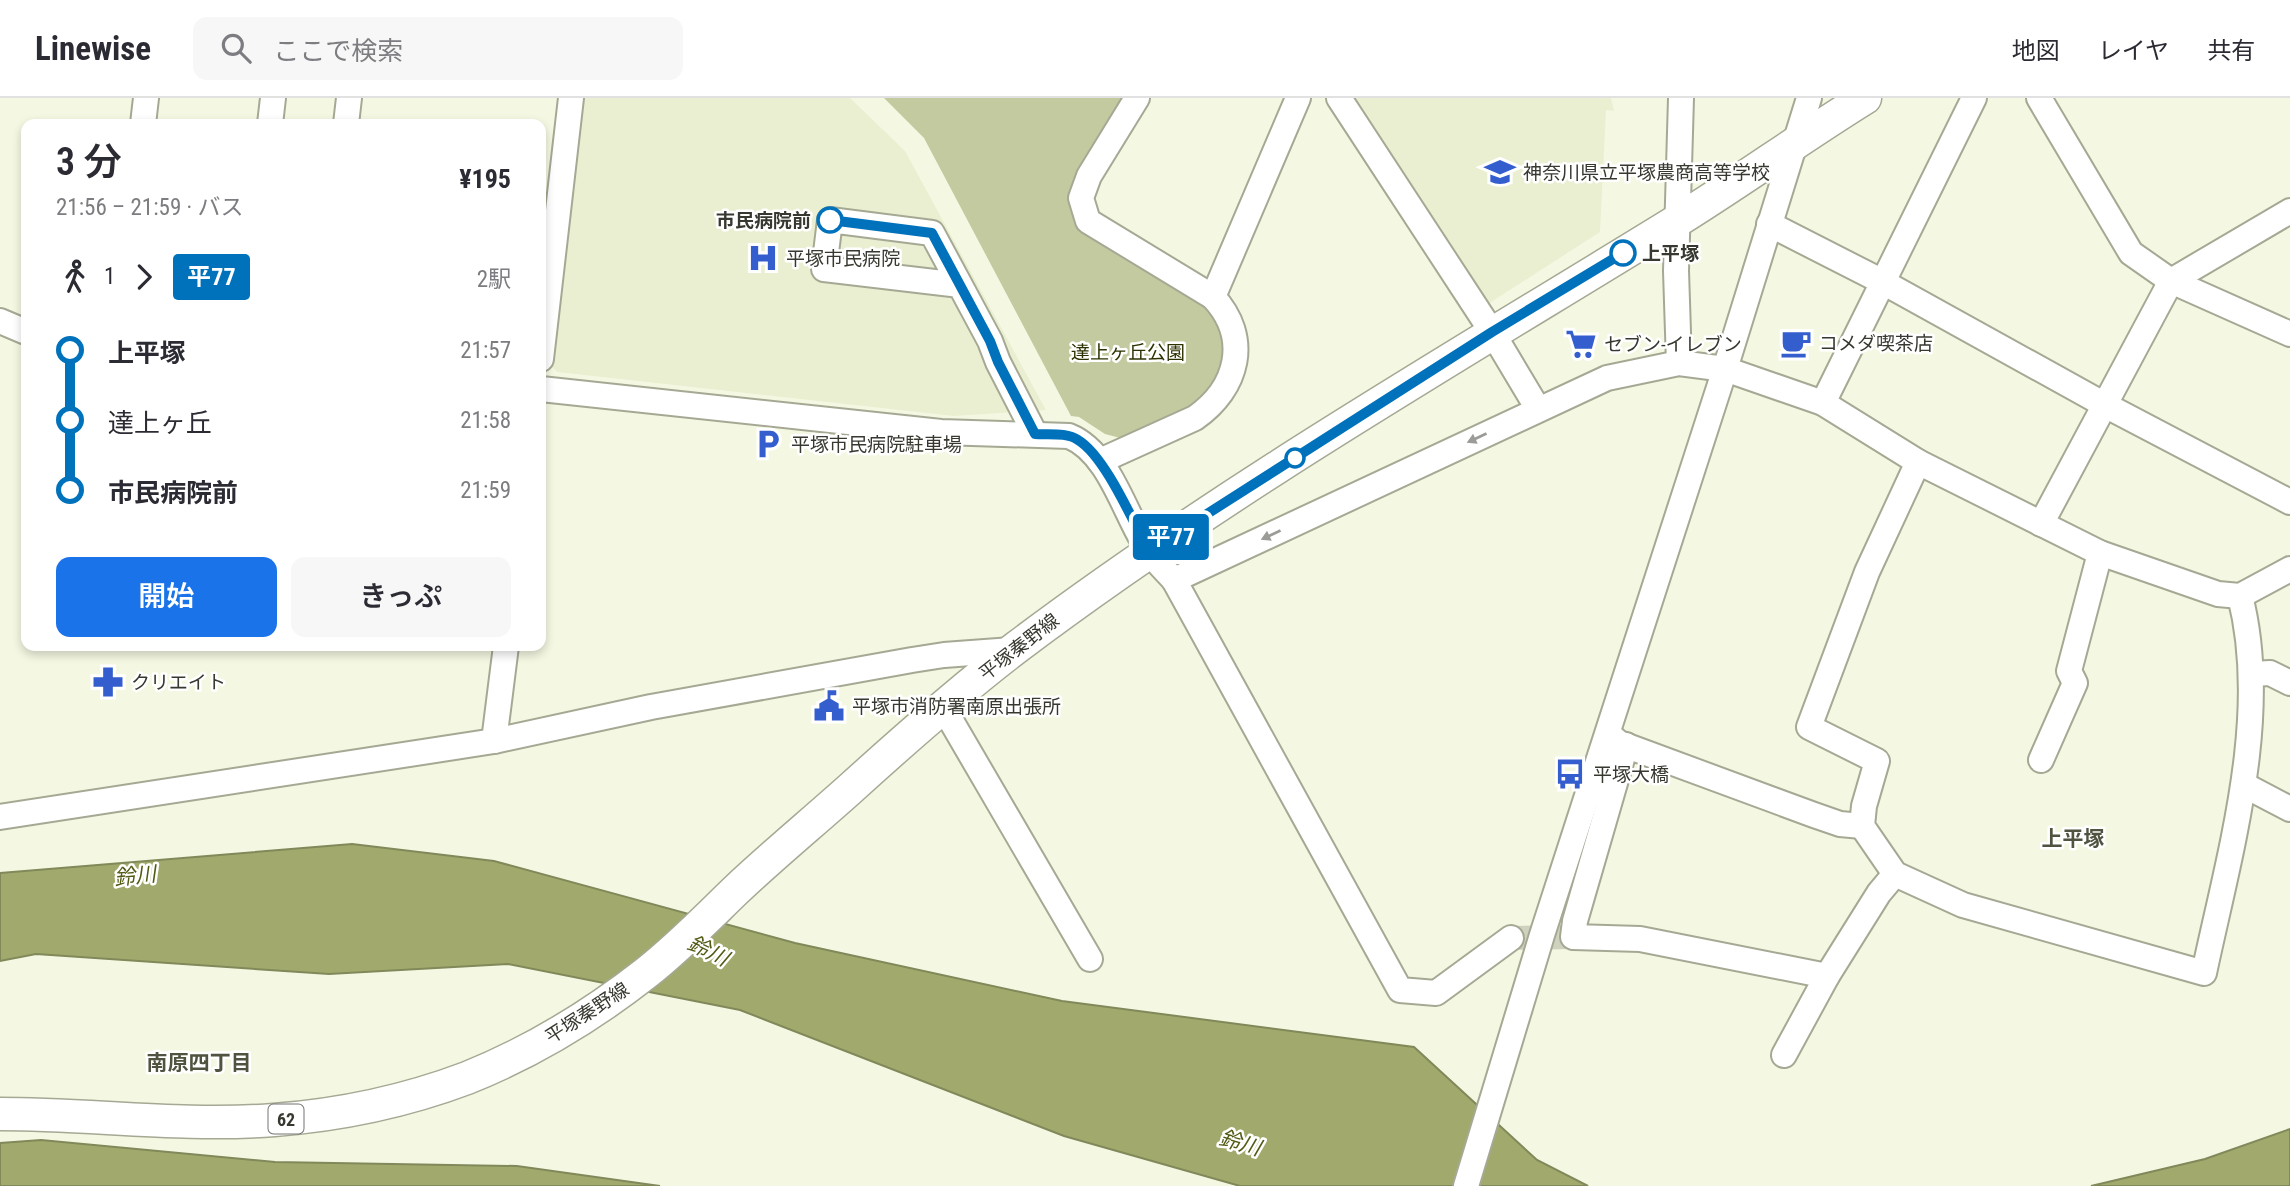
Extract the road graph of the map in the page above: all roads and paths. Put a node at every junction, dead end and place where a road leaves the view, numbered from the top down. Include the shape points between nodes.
1 (146, 98) edge
2 (273, 98) edge
3 (349, 98) edge
4 (571, 98) edge
5 (1137, 98) edge
6 (1298, 98) edge
7 (1339, 98) edge
8 (1681, 98) edge
9 (1809, 98) edge
10 (1864, 98) edge
11 (1974, 98) edge
12 (2039, 98) edge
13 (144, 119) edge
14 (271, 119) edge
15 (347, 119) edge
16 (1797, 140) junction
17 (2290, 211) edge
18 (1678, 221) junction
19 (1769, 224) junction
20 (1881, 281) junction
21 (2171, 281) junction
22 (960, 285) junction
23 (1213, 297) junction
24 (546, 316) edge
25 (0, 321) edge
26 (21, 330) edge
27 (1492, 332) junction
28 (2290, 334) edge
29 (1679, 363) junction
30 (1725, 369) junction
31 (546, 390) edge
32 (1823, 403) junction
33 (2105, 405) junction
34 (1538, 410) junction
35 (1035, 434) junction
36 (1100, 461) junction
37 (1918, 462) junction
38 (2290, 502) edge
39 (2041, 524) junction
40 (1149, 551) junction
41 (2100, 553) junction
42 (2290, 569) edge
43 (1174, 580) junction
44 (2241, 596) junction
45 (1012, 650) junction
46 (505, 651) edge
47 (2252, 674) junction
48 (2290, 683) edge
49 (943, 707) junction
50 (1617, 740) junction
51 (494, 741) junction
52 (2041, 760) dead end
53 (2244, 785) junction
54 (2290, 809) edge
55 (0, 817) edge
56 (1862, 826) junction
57 (1895, 874) junction
58 (1511, 938) tunnel mouth
59 (1090, 959) dead end
60 (1827, 975) junction
61 (1784, 1055) dead end
62 (0, 1114) edge
63 (1466, 1186) edge

1 - 13 street
2 - 14 street
3 - 15 street
4 - 24 street
5 - 23 street via 1089,176 1081,198 1088,221
6 - 23 street
7 - 27 street
8 - 18 street
9 - 16 street
10 - 16 main road, 平塚秦野線 / 62
11 - 20 street
12 - 21 street via 2131,253
16 - 18 main road, 平塚秦野線 / 62
16 - 19 street
17 - 21 street
18 - 27 main road, 平塚秦野線 / 62
18 - 29 street
19 - 20 street
19 - 30 street
20 - 32 street
20 - 33 street
21 - 28 street
21 - 33 street
22 - 22 street via 824,269 830,220 932,233
22 - 35 street
23 - 36 street via 1232,325 1235,344 1231,374 1221,396 1195,418
25 - 26 street
27 - 34 street
27 - 40 main road, 平塚秦野線 / 62
29 - 30 street
29 - 34 street via 1607,377
30 - 32 street
30 - 50 street
31 - 35 street via 941,432
32 - 37 street
33 - 38 street
33 - 39 street
34 -> 43 street
35 - 36 street via 1079,440
36 - 40 street
37 - 39 street
37 - 56 street via 1867,572 1809,727 1877,761
39 - 41 street
40 - 43 street
40 - 45 main road, 平塚秦野線 / 62
41 - 44 street via 2218,594
41 - 52 street via 2070,671 2075,683
42 - 44 street
43 - 58 street via 1400,990 1436,993
44 - 47 street
45 - 49 main road, 平塚秦野線 / 62
45 - 51 street via 912,660
46 - 51 street
47 - 48 street via 2270,674
47 - 53 street
49 - 59 street
49 - 62 main road, 平塚秦野線 / 62 via 650,970 605,1004 505,1061 458,1081 377,1105 275,1120
50 - 56 street via 1814,815
50 - 60 street via 1573,937 1640,939
50 - 63 street via 1509,1042
51 - 55 street
53 - 54 street
53 - 57 street via 2204,973 1963,905
56 - 57 street
57 - 60 street
60 - 61 street

